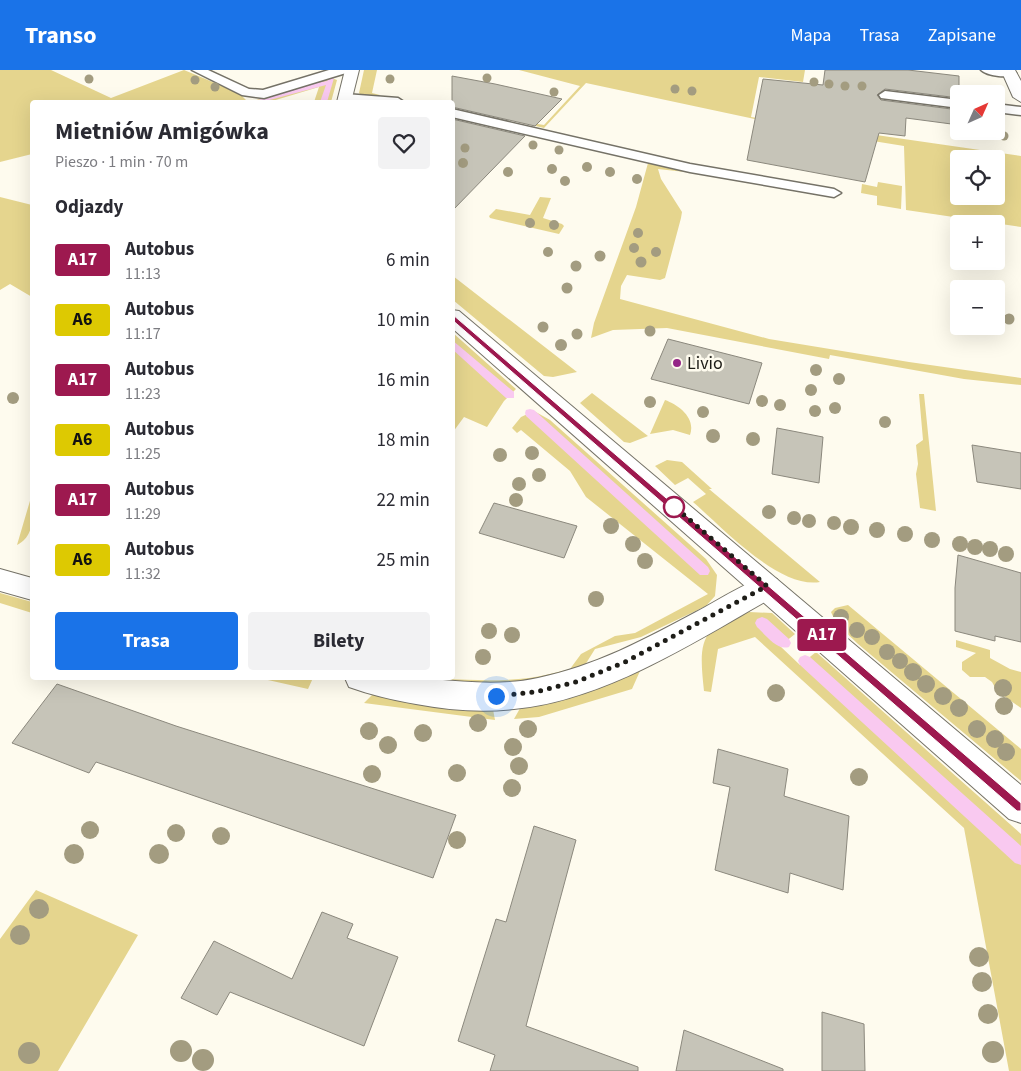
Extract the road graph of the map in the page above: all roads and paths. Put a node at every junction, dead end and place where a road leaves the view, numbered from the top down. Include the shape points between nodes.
1 (198, 70) edge
2 (342, 70) edge
3 (352, 70) edge
4 (987, 70) edge
5 (1009, 71) edge
6 (885, 95) dead end
7 (1021, 98) edge
8 (344, 100) edge
9 (950, 103) edge
10 (1005, 109) edge
11 (1021, 111) edge
12 (455, 114) edge
13 (834, 193) dead end
14 (455, 319) edge
15 (0, 580) edge
16 (767, 586) junction
17 (30, 588) edge
18 (370, 680) edge
19 (1021, 807) edge

1 - 2 lane via 246,92 264,94
3 - 8 street
4 - 5 lane
5 - 7 street
6 - 9 lane
10 - 11 lane
12 - 13 lane via 690,168
14 - 16 street
15 - 17 street
16 - 18 street via 625,662 576,682 535,692 482,697 431,692
16 - 19 street

